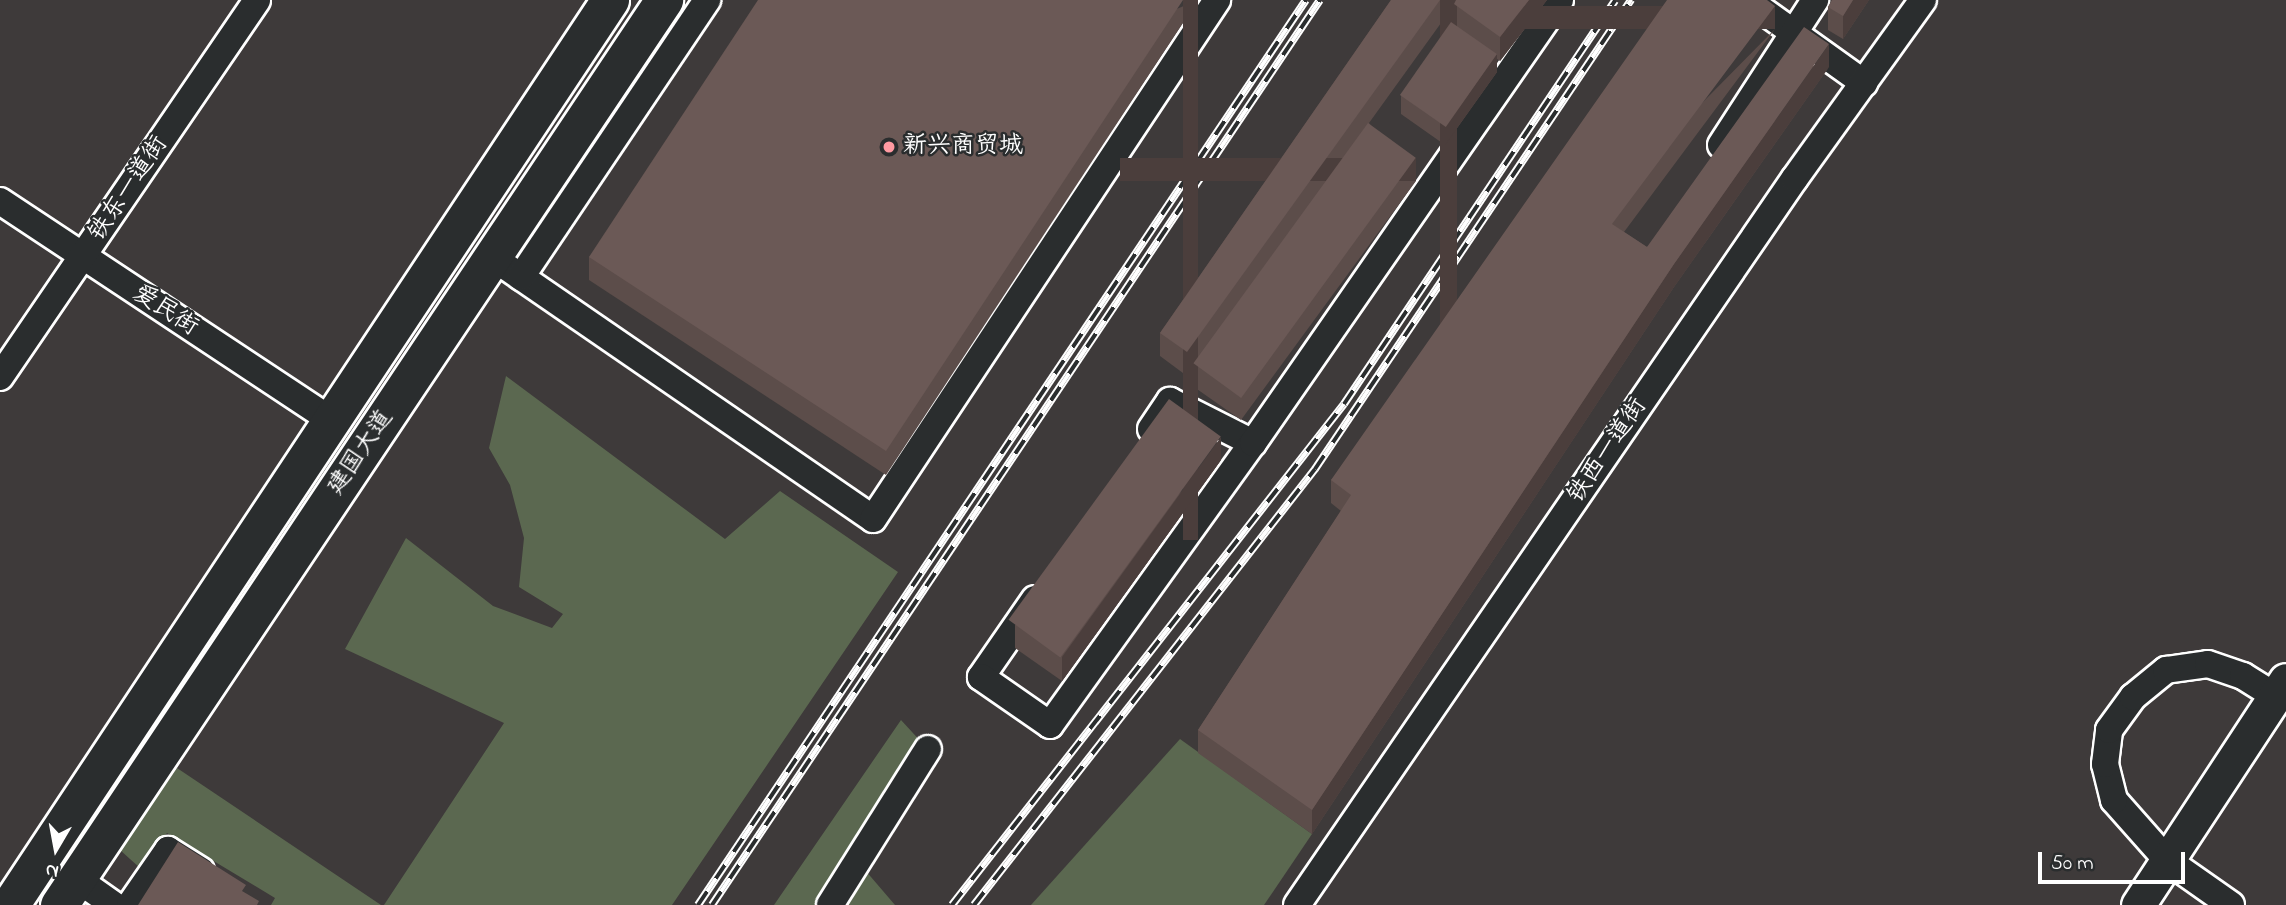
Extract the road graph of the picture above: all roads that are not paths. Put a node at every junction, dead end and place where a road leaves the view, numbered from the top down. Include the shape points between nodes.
1 (257, 0) edge
2 (610, 0) edge
3 (707, 0) edge
4 (1217, 0) edge
5 (1560, 0) edge
6 (1748, 0) edge
7 (1815, 0) edge
8 (1923, 0) edge
9 (656, 3) edge
10 (1797, 33) junction
11 (1864, 83) junction
12 (1705, 169) edge
13 (0, 201) edge
14 (83, 256) junction
15 (506, 267) junction
16 (0, 377) edge
17 (331, 420) junction
18 (1253, 443) junction
19 (1139, 447) edge
20 (1052, 574) edge
21 (2281, 688) edge
22 (928, 749) dead end
23 (2167, 860) junction
24 (226, 886) edge
25 (68, 892) edge
26 (10, 905) edge
27 (114, 905) edge
28 (130, 905) edge
29 (830, 905) edge
30 (1297, 905) edge
31 (2138, 905) edge
32 (2231, 905) edge

1 - 14 street, 铁东一道街
2 - 17 highway, 建国大道
3 - 15 street
4 - 15 street via 873,519
5 - 18 street
6 - 10 street
7 - 10 street
8 - 11 street, 铁西一道街
9 - 15 highway, 建国大道
10 - 11 street
10 - 12 street
11 - 30 street, 铁西一道街
13 - 14 street, 爱民街
14 - 16 street, 铁东一道街
14 - 17 street, 爱民街
15 - 25 highway, 建国大道
17 - 26 highway, 建国大道
18 - 19 street via 1170,401
18 - 20 street via 1050,725 981,677
21 - 23 main road
21 - 23 street via 2208,664 2166,670 2133,696 2109,730 2105,764 2114,800
22 - 29 street
23 - 31 main road
23 - 32 street
24 - 28 street via 167,850
25 - 27 street

